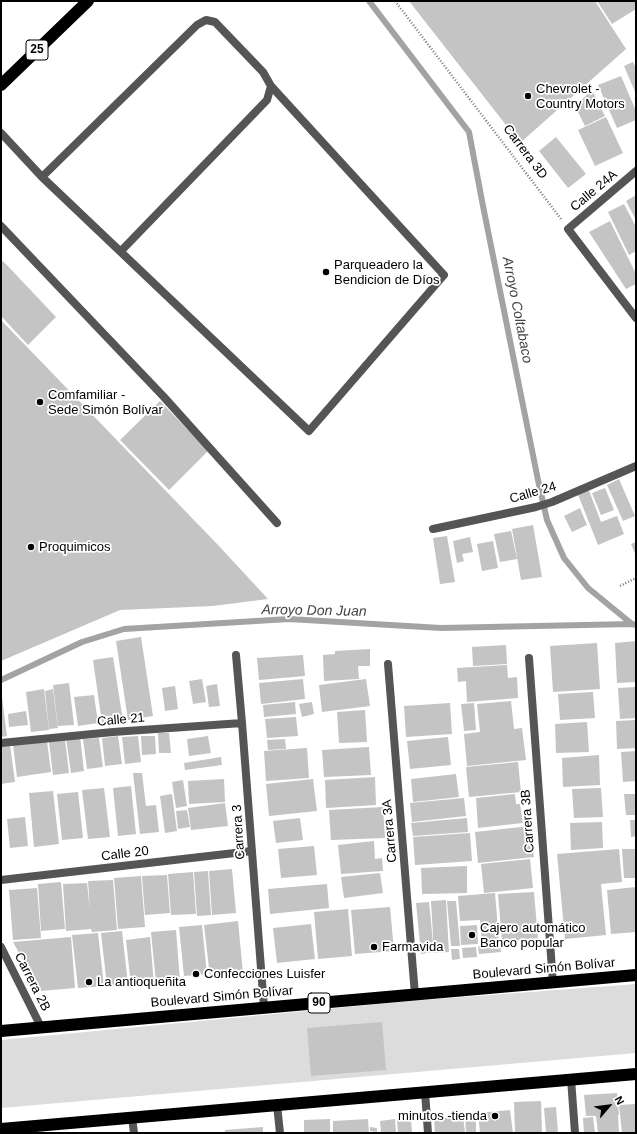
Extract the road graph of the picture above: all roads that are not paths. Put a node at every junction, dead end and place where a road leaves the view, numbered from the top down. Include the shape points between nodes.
1 (88, 1) edge
2 (1, 85) edge
3 (270, 86) junction
4 (1, 134) edge
5 (636, 171) edge
6 (42, 177) junction
7 (1, 226) edge
8 (121, 252) junction
9 (636, 318) edge
10 (636, 466) edge
11 (277, 523) dead end
12 (433, 529) dead end
13 (236, 654) dead end
14 (528, 658) dead end
15 (388, 664) dead end
16 (242, 723) junction
17 (1, 743) edge
18 (252, 851) junction
19 (1, 880) edge
20 (1, 947) edge
21 (636, 975) edge
22 (553, 983) junction
23 (415, 995) junction
24 (264, 1008) junction
25 (41, 1027) junction
26 (1, 1031) edge
27 (636, 1074) edge
28 (571, 1079) junction
29 (425, 1092) junction
30 (278, 1105) junction
31 (132, 1118) junction
32 (1, 1129) edge
33 (134, 1133) edge
34 (280, 1133) edge
35 (428, 1133) edge
36 (575, 1133) edge

1 - 2 highway, 25
3 - 6 street via 263,72 215,22 206,20 197,24
3 - 8 street via 267,100
3 - 8 street via 444,275 309,431
4 - 6 street
5 - 9 street, Calle 24A via 568,229
6 - 8 street
7 - 11 street via 163,396
10 - 12 street, Calle 24 via 536,507
13 - 16 street, Carrera 3
14 - 22 street, Carrera 3B
15 - 23 street, Carrera 3A
16 - 17 street, Calle 21
16 - 18 street, Carrera 3
18 - 19 street, Calle 20
18 - 24 street, Carrera 3
20 - 25 street, Carrera 2B
21 - 22 highway, Boulevard Simón Bolívar / 90
22 - 23 highway, Boulevard Simón Bolívar / 90
23 - 24 highway, Boulevard Simón Bolívar / 90
24 - 25 highway, Boulevard Simón Bolívar / 90
25 - 26 highway, Boulevard Simón Bolívar / 90
27 - 28 highway
28 - 29 highway
28 - 36 street
29 - 30 highway
29 - 35 street
30 - 31 highway
30 - 34 street
31 - 32 highway
31 - 33 street

